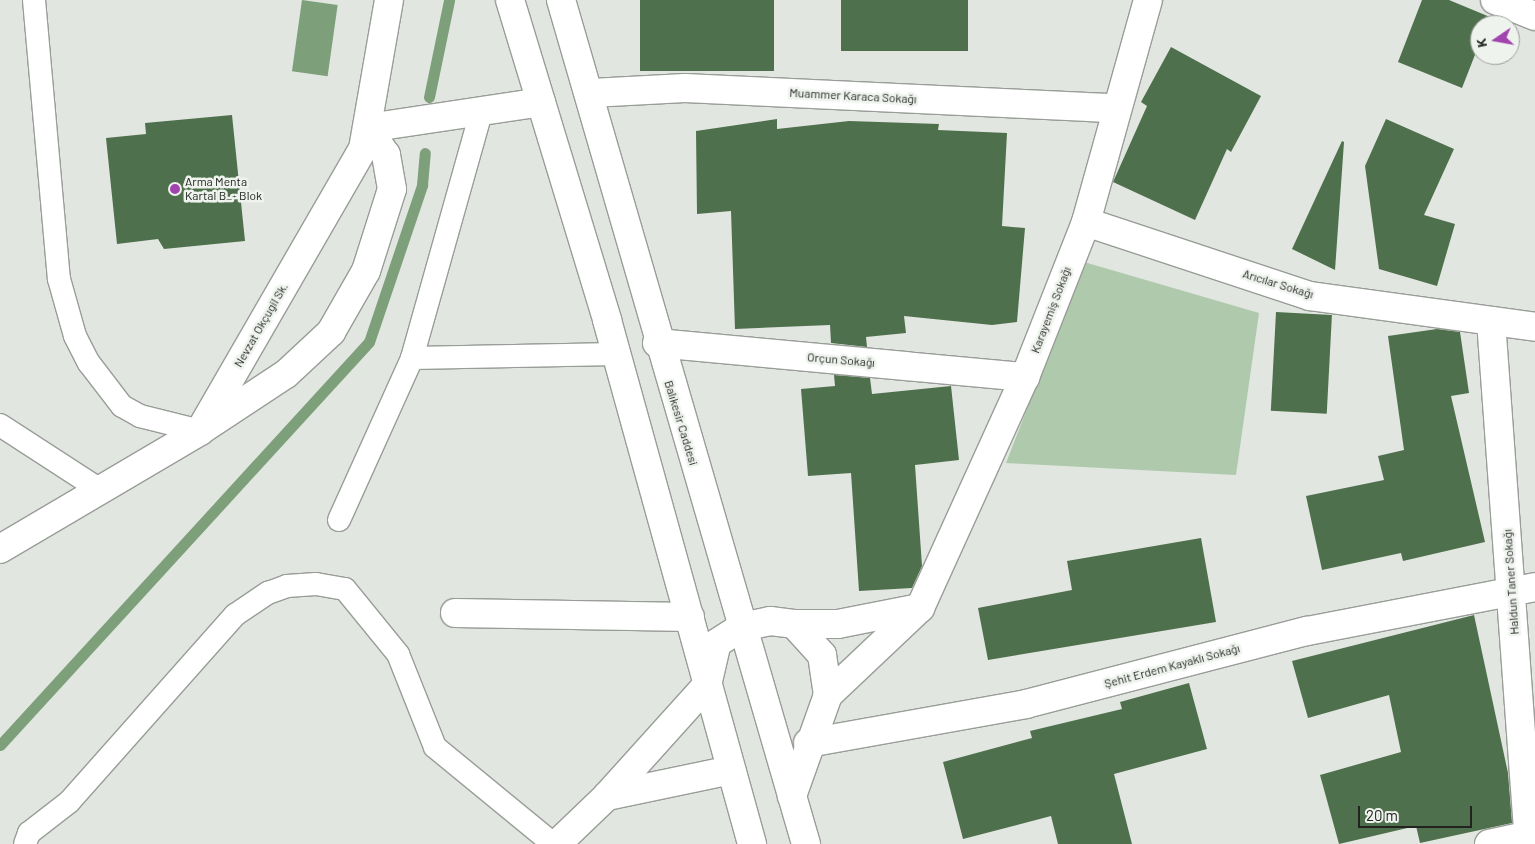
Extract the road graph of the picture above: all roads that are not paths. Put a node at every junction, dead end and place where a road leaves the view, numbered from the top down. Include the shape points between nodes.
1 (34, 0) edge
2 (389, 0) edge
3 (510, 0) edge
4 (561, 0) edge
5 (1148, 0) edge
6 (1495, 0) edge
7 (1535, 16) edge
8 (591, 93) junction
9 (542, 102) junction
10 (1116, 108) junction
11 (482, 112) junction
12 (368, 128) junction
13 (1086, 222) junction
14 (1491, 320) junction
15 (1535, 327) edge
16 (658, 343) junction
17 (616, 354) junction
18 (412, 358) junction
19 (1025, 377) junction
20 (0, 425) edge
21 (200, 431) junction
22 (100, 490) junction
23 (339, 520) dead end
24 (0, 549) edge
25 (1524, 589) edge
26 (920, 608) junction
27 (455, 613) dead end
28 (690, 617) junction
29 (794, 624) junction
30 (742, 627) junction
31 (708, 685) junction
32 (828, 695) junction
33 (808, 743) junction
34 (732, 770) junction
35 (607, 796) junction
36 (792, 796) junction
37 (1531, 838) edge
38 (25, 844) edge
39 (553, 844) edge
40 (557, 844) edge
41 (752, 844) edge
42 (806, 844) edge
43 (1489, 844) edge

1 - 21 lane via 59,279 75,336 89,363 122,406 140,416
2 - 12 street, Nevzat Okçugil Sk.
3 - 9 street
4 - 8 street, Balıkesir Caddesi
5 - 10 street, Karayemiş Sokağı
6 - 7 street
8 - 10 street, Muammer Karaca Sokağı via 685,88
8 - 16 street, Balıkesir Caddesi
9 - 11 street
9 - 17 street
10 - 13 street, Karayemiş Sokağı
11 - 12 street
11 - 18 lane
12 - 21 street, Nevzat Okçugil Sk. via 363,149
12 - 21 street via 386,155 392,190 366,271 331,332 286,374
13 - 14 street, Arıcılar Sokağı via 1310,296
13 - 19 street, Karayemiş Sokağı
14 - 15 street, Arıcılar Sokağı
14 - 25 street, Haldun Taner Sokağı
16 - 19 street, Orçun Sokağı
16 - 30 street, Balıkesir Caddesi
17 - 18 lane
17 - 28 street
18 - 23 lane
19 - 26 street, Karayemiş Sokağı
20 - 22 lane
21 - 22 street, Nevzat Okçugil Sk.
22 - 24 street, Nevzat Okçugil Sk.
25 - 33 street, Şehit Erdem Kayaklı Sokağı via 1307,631 1026,704
25 - 37 street, Haldun Taner Sokağı
26 - 29 street via 838,624
26 - 32 street
27 - 28 street
28 - 31 street
29 - 30 street via 770,621
29 - 32 street via 822,655
30 - 31 street via 717,643
30 - 36 street, Balıkesir Caddesi
31 - 34 street
31 - 35 street
32 - 33 street
33 - 36 street
34 - 35 street
34 - 41 street
35 - 40 street
36 - 42 street, Balıkesir Caddesi
37 - 43 street
38 - 39 lane via 29,834 68,802 235,615 278,589 316,584 345,589 398,654 434,747

